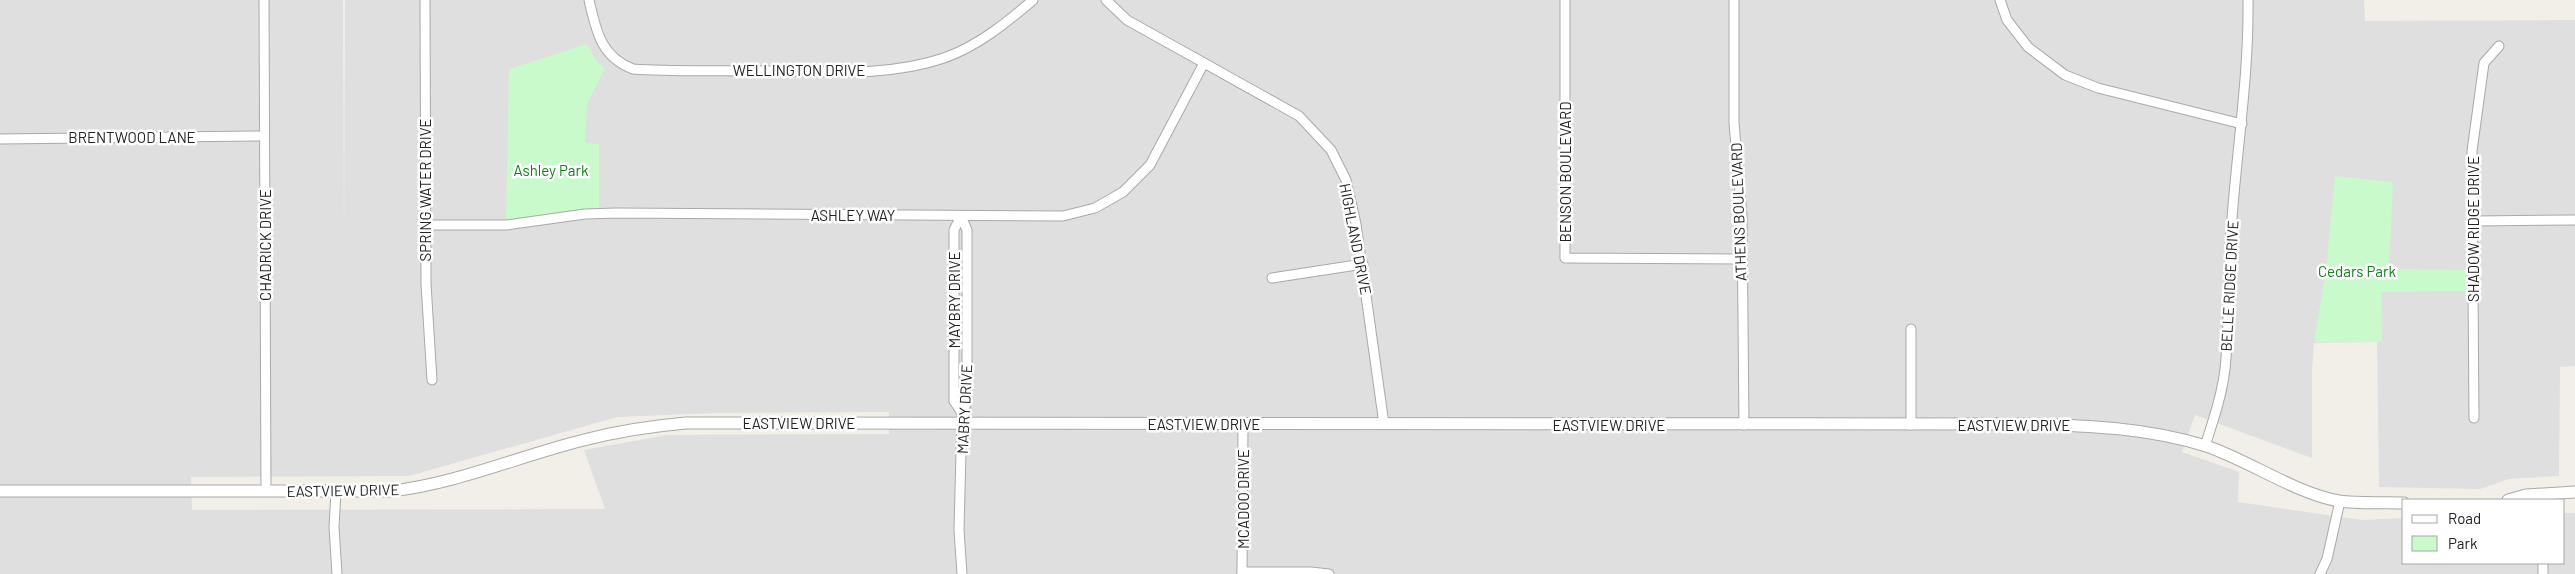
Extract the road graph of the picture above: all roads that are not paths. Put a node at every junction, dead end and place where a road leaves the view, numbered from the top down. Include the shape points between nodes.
1 (264, 0) edge
2 (425, 0) edge
3 (589, 0) edge
4 (1032, 0) edge
5 (1106, 0) edge
6 (1565, 0) edge
7 (1734, 0) edge
8 (2000, 0) edge
9 (2248, 0) edge
10 (2499, 46) dead end
11 (1204, 63) junction
12 (2242, 124) junction
13 (263, 136) junction
14 (0, 138) edge
15 (961, 216) junction
16 (2575, 220) edge
17 (2473, 221) junction
18 (425, 225) junction
19 (1741, 259) junction
20 (1363, 264) junction
21 (1272, 278) dead end
22 (1911, 329) dead end
23 (432, 380) dead end
24 (962, 418) junction
25 (2474, 418) dead end
26 (1243, 424) junction
27 (1384, 424) junction
28 (1744, 425) junction
29 (1911, 425) junction
30 (2205, 446) junction
31 (0, 491) edge
32 (266, 491) junction
33 (336, 492) junction
34 (2575, 492) edge
35 (2543, 497) edge
36 (2520, 499) edge
37 (2340, 501) junction
38 (2402, 503) edge
39 (1242, 573) edge
40 (337, 574) edge
41 (962, 574) edge
42 (1329, 574) edge
43 (2320, 574) edge

1 - 13 street, CHADRICK DRIVE
2 - 18 street, SPRING WATER DRIVE
3 - 4 street, WELLINGTON DRIVE via 602,46 618,64 633,70 852,71 898,70 944,58 1002,26
5 - 11 street, HIGHLAND DRIVE via 1127,20
6 - 19 street, BENSON BOULEVARD via 1565,258
7 - 19 street, ATHENS BOULEVARD via 1734,122 1742,216
8 - 12 street via 2007,20 2028,47 2065,74 2098,88
9 - 12 street, BELLE RIDGE DRIVE
10 - 17 street, SHADOW RIDGE DRIVE via 2484,63 2472,151
11 - 15 street, ASHLEY WAY via 1150,165 1123,192 1096,208 1063,216
11 - 20 street, HIGHLAND DRIVE via 1299,116 1331,150 1346,180
12 - 30 street, BELLE RIDGE DRIVE via 2230,232 2225,369 2219,404
13 - 14 street, BRENTWOOD LANE
13 - 32 street, CHADRICK DRIVE
15 - 18 street, ASHLEY WAY via 585,214 506,225
15 - 24 street, MAYBRY DRIVE via 954,230 954,401
16 - 17 street
17 - 25 street, SHADOW RIDGE DRIVE
18 - 23 street, SPRING WATER DRIVE
19 - 28 street, ATHENS BOULEVARD
20 - 21 street
20 - 27 street, HIGHLAND DRIVE
22 - 29 street
24 - 26 street, EASTVIEW DRIVE
24 - 33 street, EASTVIEW DRIVE via 659,425 583,440 433,486
24 - 41 street, MABRY DRIVE via 959,530
26 - 27 street, EASTVIEW DRIVE
26 - 39 street, MCADOO DRIVE
27 - 28 street, EASTVIEW DRIVE
28 - 29 street, EASTVIEW DRIVE
29 - 30 street, EASTVIEW DRIVE via 2070,425 2129,431
30 - 37 street, EASTVIEW DRIVE via 2316,494
31 - 32 street, EASTVIEW DRIVE
32 - 33 street, EASTVIEW DRIVE
33 - 40 street
34 - 35 street
35 - 36 street
37 - 38 street, EASTVIEW DRIVE
37 - 43 street via 2327,560
39 - 42 street

